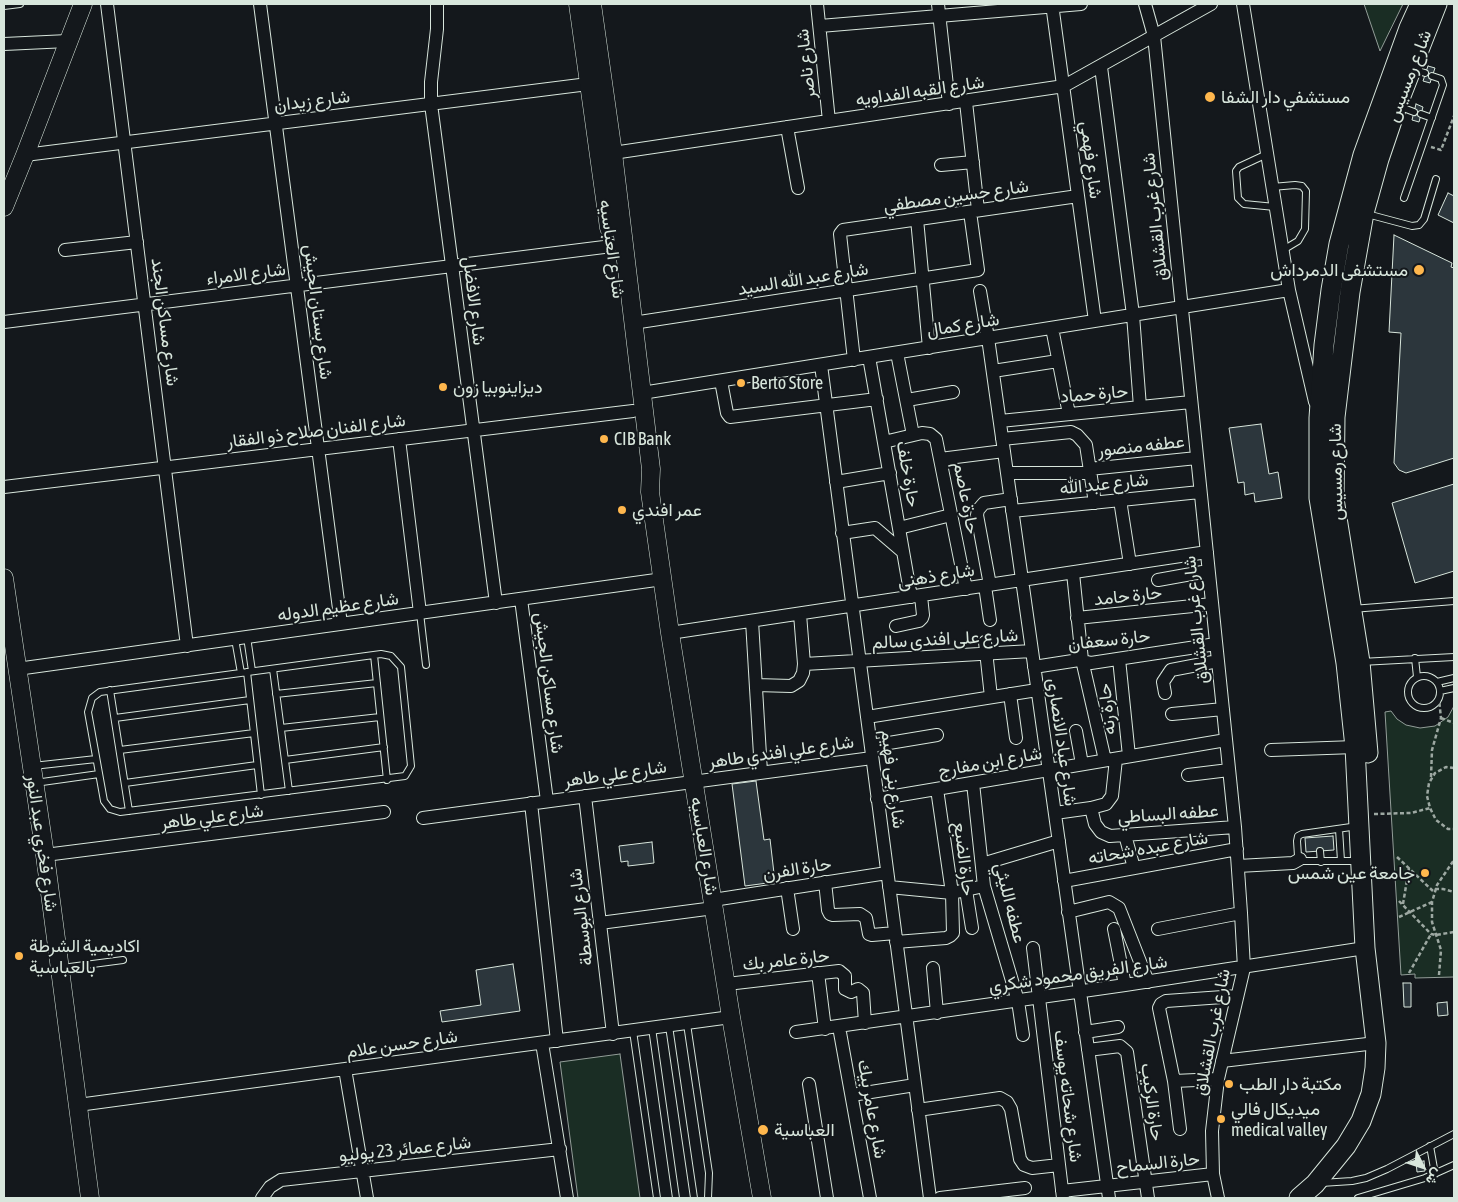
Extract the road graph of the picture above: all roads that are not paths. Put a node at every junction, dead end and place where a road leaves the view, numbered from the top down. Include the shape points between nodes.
1 (20, 4) edge
2 (83, 4) edge
3 (107, 4) edge
4 (260, 4) edge
5 (437, 4) edge
6 (578, 4) edge
7 (592, 4) edge
8 (817, 4) edge
9 (1081, 4) edge
10 (1145, 4) edge
11 (1212, 4) edge
12 (1243, 4) edge
13 (1420, 4) edge
14 (1437, 4) edge
15 (1052, 5) edge
16 (4, 6) edge
17 (939, 10) edge
18 (820, 26) junction
19 (1154, 36) junction
20 (68, 41) junction
21 (4, 44) edge
22 (1101, 67) junction
23 (1432, 76) dead end
24 (596, 83) junction
25 (1064, 86) junction
26 (966, 102) junction
27 (431, 104) junction
28 (949, 104) junction
29 (1411, 111) junction
30 (1432, 118) junction
31 (829, 122) junction
32 (276, 123) junction
33 (787, 128) junction
34 (124, 142) junction
35 (613, 153) junction
36 (1267, 154) junction
37 (26, 155) junction
38 (973, 162) junction
39 (941, 165) dead end
40 (1436, 179) dead end
41 (1272, 187) junction
42 (798, 188) dead end
43 (1078, 196) junction
44 (1404, 198) dead end
45 (4, 206) edge
46 (1275, 207) junction
47 (974, 211) junction
48 (1364, 213) junction
49 (917, 219) junction
50 (137, 242) junction
51 (612, 246) junction
52 (65, 250) dead end
53 (1282, 251) junction
54 (452, 266) junction
55 (922, 278) junction
56 (297, 286) junction
57 (846, 290) junction
58 (1289, 290) junction
59 (980, 291) dead end
60 (145, 305) junction
61 (1182, 307) junction
62 (1133, 315) junction
63 (1095, 321) junction
64 (4, 322) edge
65 (633, 323) junction
66 (1052, 328) junction
67 (988, 338) junction
68 (928, 348) junction
69 (897, 353) junction
70 (869, 357) junction
71 (854, 360) junction
72 (1058, 361) junction
73 (820, 365) junction
74 (993, 371) junction
75 (721, 381) junction
76 (953, 392) dead end
77 (642, 393) junction
78 (877, 399) junction
79 (906, 400) junction
80 (1191, 402) junction
81 (826, 405) junction
82 (1140, 407) junction
83 (633, 411) junction
84 (1069, 414) junction
85 (1319, 418) junction
86 (1000, 421) junction
87 (473, 430) junction
88 (914, 435) junction
89 (399, 439) junction
90 (884, 442) junction
91 (1003, 445) junction
92 (318, 449) junction
93 (1197, 458) junction
94 (940, 459) junction
95 (165, 467) junction
96 (1090, 471) junction
97 (890, 473) junction
98 (1007, 473) junction
99 (836, 482) junction
100 (4, 486) edge
101 (650, 492) junction
102 (1200, 492) junction
103 (1120, 500) junction
104 (1095, 503) junction
105 (1011, 505) junction
106 (951, 515) junction
107 (899, 528) junction
108 (842, 533) junction
109 (903, 552) junction
110 (1207, 552) junction
111 (1130, 564) junction
112 (1208, 571) junction
113 (1073, 573) junction
114 (663, 579) junction
115 (1022, 580) junction
116 (1158, 580) dead end
117 (4, 585) edge
118 (987, 586) junction
119 (966, 589) junction
120 (916, 596) junction
121 (521, 599) junction
122 (1454, 601) edge
123 (496, 602) junction
124 (1212, 604) junction
125 (852, 606) junction
126 (1351, 609) junction
127 (420, 613) junction
128 (800, 614) junction
129 (1077, 618) junction
130 (990, 620) dead end
131 (752, 621) junction
132 (341, 624) junction
133 (896, 626) dead end
134 (8, 629) edge
135 (670, 634) junction
136 (241, 638) junction
137 (1216, 644) junction
138 (188, 646) junction
139 (986, 648) junction
140 (1032, 651) junction
141 (374, 656) junction
142 (1454, 657) edge
143 (1414, 658) junction
144 (1119, 659) junction
145 (1082, 660) junction
146 (1218, 661) junction
147 (860, 662) junction
148 (1360, 662) junction
149 (804, 664) junction
150 (426, 665) dead end
151 (1034, 667) junction
152 (273, 669) junction
153 (17, 670) junction
154 (247, 672) junction
155 (1417, 677) junction
156 (1454, 678) edge
157 (1437, 682) junction
158 (377, 683) junction
159 (756, 685) junction
160 (1454, 688) edge
161 (110, 690) junction
162 (1037, 690) junction
163 (1165, 693) dead end
164 (276, 694) junction
165 (1010, 694) junction
166 (1439, 694) junction
167 (991, 697) junction
168 (250, 700) junction
169 (1223, 709) junction
170 (1172, 714) dead end
171 (380, 717) junction
172 (867, 717) junction
173 (115, 718) junction
174 (281, 728) junction
175 (1076, 731) dead end
176 (254, 733) junction
177 (937, 735) dead end
178 (1016, 738) dead end
179 (1226, 740) junction
180 (384, 747) junction
181 (1355, 747) junction
182 (120, 750) junction
183 (1271, 750) dead end
184 (871, 752) junction
185 (1129, 756) junction
186 (96, 759) junction
187 (1110, 759) junction
188 (285, 760) junction
189 (1082, 764) junction
190 (257, 765) junction
191 (1048, 770) junction
192 (1229, 770) junction
193 (761, 772) junction
194 (99, 774) junction
195 (33, 775) junction
196 (1188, 775) dead end
197 (387, 780) junction
198 (694, 781) junction
199 (125, 783) junction
200 (973, 783) junction
201 (937, 789) junction
202 (289, 792) junction
203 (261, 795) junction
204 (585, 796) junction
205 (877, 799) junction
206 (547, 801) junction
207 (530, 803) junction
208 (1091, 808) junction
209 (129, 811) junction
210 (384, 812) dead end
211 (1054, 814) junction
212 (423, 818) dead end
213 (1365, 820) junction
214 (1235, 827) junction
215 (1339, 829) junction
216 (1125, 835) junction
217 (1058, 841) junction
218 (1237, 849) junction
219 (1320, 851) dead end
220 (45, 855) junction
221 (1300, 859) junction
222 (1361, 861) junction
223 (1321, 862) junction
224 (1341, 862) junction
225 (982, 864) junction
226 (1238, 866) junction
227 (1134, 868) junction
228 (887, 873) junction
229 (1064, 881) junction
230 (825, 882) junction
231 (984, 886) junction
232 (889, 887) junction
233 (787, 888) junction
234 (966, 890) junction
235 (952, 893) junction
236 (713, 904) junction
237 (1068, 912) junction
238 (1241, 913) junction
239 (600, 923) junction
240 (972, 928) dead end
241 (792, 929) dead end
242 (1114, 929) dead end
243 (1158, 929) dead end
244 (896, 938) junction
245 (1033, 948) dead end
246 (1365, 948) junction
247 (123, 960) dead end
248 (933, 968) dead end
249 (1244, 968) junction
250 (59, 969) junction
251 (818, 973) junction
252 (1369, 980) junction
253 (1148, 982) junction
254 (727, 984) junction
255 (1125, 985) junction
256 (1080, 992) junction
257 (1238, 996) junction
258 (1039, 998) junction
259 (1018, 1001) junction
260 (937, 1013) junction
261 (731, 1017) junction
262 (906, 1017) junction
263 (865, 1023) junction
264 (687, 1024) junction
265 (669, 1026) junction
266 (839, 1027) junction
267 (1118, 1027) dead end
268 (652, 1028) junction
269 (825, 1029) junction
270 (633, 1031) junction
271 (796, 1032) dead end
272 (1085, 1032) junction
273 (613, 1034) junction
274 (1023, 1035) dead end
275 (557, 1041) junction
276 (542, 1043) junction
277 (1376, 1043) junction
278 (1088, 1050) junction
279 (1222, 1061) junction
280 (345, 1069) junction
281 (1218, 1079) junction
282 (1174, 1081) junction
283 (809, 1084) dead end
284 (915, 1085) junction
285 (852, 1095) junction
286 (78, 1105) junction
287 (918, 1110) junction
288 (1180, 1129) dead end
289 (1454, 1134) edge
290 (1430, 1146) junction
291 (560, 1149) junction
292 (1059, 1165) junction
293 (1454, 1165) edge
294 (363, 1172) junction
295 (1213, 1174) junction
296 (1435, 1174) junction
297 (1146, 1182) junction
298 (1314, 1184) junction
299 (1025, 1188) dead end
300 (1390, 1189) junction
301 (1108, 1192) edge
302 (994, 1195) edge
303 (1063, 1195) edge
304 (90, 1198) edge
305 (262, 1198) edge
306 (367, 1198) edge
307 (566, 1198) edge
308 (657, 1198) edge
309 (676, 1198) edge
310 (694, 1198) edge
311 (708, 1198) edge
312 (762, 1198) edge
313 (827, 1198) edge
314 (870, 1198) edge
315 (930, 1198) edge
316 (940, 1198) edge
317 (1148, 1198) edge
318 (1218, 1198) edge
319 (1299, 1198) edge
320 (1358, 1198) edge
321 (1391, 1198) edge

1 - 16 lane
2 - 20 main road
3 - 34 street, شارع مساكن الجند
4 - 32 street, شارع بستان الجيش
5 - 27 street, شارع الافضل
6 - 24 main road, شارع العباسيه
7 - 24 main road, شارع العباسيه
8 - 18 street, شارع ناصر
9 - 15 street
10 - 19 street, شارع غرب القشلاق
11 - 19 street, شارع القبه الفداويه
12 - 36 street, شارع رمسيس
13 - 85 main road, شارع رمسيس via 1362,155 1340,244 1324,345
14 - 29 main road, شارع رمسيس via 1418,71
15 - 17 street
15 - 25 street, شارع فهمي
17 - 18 street
17 - 28 street
18 - 31 street, شارع ناصر
19 - 22 street, شارع القبه الفداويه
19 - 61 street, شارع غرب القشلاق
20 - 21 street
20 - 37 main road
22 - 25 street, شارع القبه الفداويه
22 - 62 street
23 - 30 lane via 1441,79 1444,85
24 - 27 street, شارع زيدان
24 - 35 main road, شارع العباسيه
24 - 51 main road, شارع العباسيه
25 - 26 street, شارع القبه الفداويه
25 - 43 street, شارع فهمي
26 - 28 street, شارع القبه الفداويه
26 - 38 street
27 - 32 street, شارع زيدان
27 - 54 street, شارع الافضل
28 - 31 street, شارع القبه الفداويه
29 - 30 lane
29 - 48 main road, شارع رمسيس via 1379,159
30 - 44 lane
31 - 33 street, شارع القبه الفداويه
32 - 34 street, شارع زيدان
32 - 56 street, شارع بستان الجيش
33 - 35 street, شارع القبه الفداويه
33 - 42 street
34 - 37 street, شارع زيدان
34 - 50 street, شارع مساكن الجند
35 - 65 main road, شارع العباسيه
36 - 41 street, شارع رمسيس
36 - 46 lane via 1236,171 1238,198 1244,204
37 - 45 main road
38 - 39 street
38 - 47 street
40 - 48 lane via 1424,219 1419,225
41 - 46 street, شارع رمسيس
41 - 53 lane via 1295,185 1306,191 1305,229 1298,241
43 - 47 street, شارع حسين مصطفي
43 - 63 street, شارع فهمي
46 - 53 street, شارع رمسيس
47 - 49 street, شارع حسين مصطفي
47 - 55 street, شارع عبد الله السيد via 978,270
48 - 126 main road, شارع رمسيس via 1350,292 1335,417 1334,499
49 - 55 street
49 - 57 street, شارع حسين مصطفي via 847,229 840,234
50 - 52 street
50 - 60 street, شارع مساكن الجند
51 - 54 street, شارع الامراء
51 - 83 main road, شارع العباسيه
53 - 58 street, شارع رمسيس
54 - 56 street, شارع الامراء
54 - 87 street, شارع الافضل
55 - 57 street, شارع عبد الله السيد
55 - 68 street
56 - 60 street, شارع الامراء
56 - 92 street, شارع بستان الجيش
57 - 65 street, شارع عبد الله السيد
57 - 71 street
58 - 61 street, شارع كمال
58 - 85 street, شارع رمسيس
59 - 67 street, شارع عباد الانصارى
60 - 64 street, شارع الامراء
60 - 95 street, شارع مساكن الجند
61 - 62 street, شارع كمال
61 - 80 street, شارع غرب القشلاق
62 - 63 street, شارع كمال
62 - 82 street
63 - 66 street, شارع كمال
65 - 77 main road, شارع العباسيه
66 - 67 street, شارع كمال
66 - 72 street
67 - 68 street, شارع كمال
67 - 74 street, شارع عباد الانصارى
68 - 69 street, شارع كمال
69 - 70 street, شارع كمال
69 - 79 street
70 - 71 street, شارع كمال
70 - 78 street, حارة خلف
71 - 73 street, شارع كمال
72 - 74 street
72 - 84 street
73 - 75 street, شارع كمال
73 - 81 street, شارع بنى فهيم
74 - 86 street, شارع عباد الانصارى
75 - 77 street, شارع كمال
75 - 81 street via 730,417
76 - 79 street
77 - 101 main road, شارع العباسيه via 652,475
78 - 81 street
78 - 90 street, حارة خلف
79 - 88 street
80 - 82 street, حارة حماد
80 - 93 street, شارع غرب القشلاق
81 - 99 street, شارع بنى فهيم
82 - 84 street, حارة حماد
83 - 87 street, شارع الفنان صلاح ذو الفقار
83 - 101 main road, شارع العباسيه via 644,476
84 - 86 street, حارة حماد
85 - 181 main road, شارع رمسيس via 1319,498 1346,663
86 - 91 street, شارع عباد الانصارى
87 - 89 street, شارع الفنان صلاح ذو الفقار
87 - 123 street, شارع الافضل
88 - 90 street, حارة عاصم
88 - 94 street, حارة عاصم via 930,434 936,439
89 - 92 street, شارع الفنان صلاح ذو الفقار
89 - 127 street
90 - 97 street, حارة خلف
91 - 94 street
91 - 96 street via 1071,432 1086,445
91 - 98 street, شارع عباد الانصارى
92 - 95 street, شارع الفنان صلاح ذو الفقار
92 - 132 street, شارع بستان الجيش
93 - 96 street, عطفه منصور
93 - 102 street, شارع غرب القشلاق
94 - 106 street, حارة عاصم
95 - 100 street, شارع الفنان صلاح ذو الفقار
95 - 138 street, شارع مساكن الجند
96 - 98 street, عطفه منصور
96 - 104 street
97 - 99 street
97 - 107 street, حارة خلف
98 - 105 street, شارع عباد الانصارى
99 - 108 street, شارع بنى فهيم
101 - 114 main road, شارع العباسيه
102 - 103 street, شارع عبد الله
102 - 110 street, شارع غرب القشلاق
103 - 104 street, شارع عبد الله
103 - 111 street
104 - 105 street, شارع عبد الله
105 - 115 street, شارع عباد الانصارى
105 - 118 street, شارع عبد الله via 984,503 978,510
106 - 107 street
106 - 119 street, حارة عاصم
107 - 109 street, حارة خلف
108 - 109 street via 875,528
108 - 125 street, شارع بنى فهيم
109 - 120 street, حارة خلف
110 - 111 street, شارع ذهنى
110 - 112 street, شارع غرب القشلاق
111 - 113 street, شارع ذهنى
112 - 116 street
112 - 124 street, شارع غرب القشلاق
113 - 115 street, شارع ذهنى
113 - 129 street
114 - 121 street, شارع عظيم الدوله
114 - 135 main road, شارع العباسيه
115 - 118 street, شارع ذهنى
115 - 140 street, شارع عباد الانصارى
117 - 134 main road, شارع فخري عبد النور
118 - 119 street, شارع ذهنى
118 - 130 street, شارع عبد الله
119 - 120 street, شارع ذهنى
120 - 125 street, شارع ذهنى
120 - 133 street, حارة خلف via 922,618
121 - 123 street, شارع عظيم الدوله
121 - 206 street, شارع مساكن الجيش
122 - 126 lane
123 - 127 street, شارع عظيم الدوله
124 - 129 street, حارة حامد
124 - 137 street, شارع غرب القشلاق
125 - 128 street, شارع ذهنى
125 - 147 street, شارع بنى فهيم
126 - 148 main road, شارع رمسيس
127 - 132 street, شارع عظيم الدوله
127 - 150 lane
128 - 131 street, شارع ذهنى
128 - 149 street
129 - 145 street
131 - 135 street, شارع ذهنى
131 - 159 street
132 - 136 street, شارع عظيم الدوله
134 - 153 main road, شارع فخري عبد النور
135 - 198 main road, شارع العباسيه
136 - 138 street, شارع عظيم الدوله
136 - 154 lane
136 - 154 lane
137 - 144 street, حارة سعفان
137 - 146 street, شارع غرب القشلاق
138 - 153 street, شارع عظيم الدوله
139 - 140 street, شارع على افندى سالم
139 - 147 street, شارع على افندى سالم
139 - 167 street
140 - 151 street, شارع عباد الانصارى
141 - 152 lane
141 - 158 lane
141 - 197 lane via 391,656 400,667 411,766 405,776
142 - 143 lane
143 - 148 lane
143 - 155 lane
144 - 145 street, حارة سعفان via 1091,663
144 - 185 street, حارة رنه
145 - 151 street, حارة سعفان
145 - 187 street
146 - 163 street via 1171,670 1163,682
146 - 169 street, شارع غرب القشلاق
147 - 149 street, شارع على افندى سالم
147 - 172 street, شارع بنى فهيم
148 - 213 main road, شارع رمسيس via 1368,748
149 - 159 street via 804,673 791,686
151 - 162 street, شارع عباد الانصارى
152 - 154 lane
152 - 164 lane
153 - 195 main road, شارع فخري عبد النور
154 - 161 lane
154 - 168 lane
155 - 157 lane via 1430,677
155 - 166 lane via 1408,686 1413,704 1424,708 1436,703
156 - 157 lane
157 - 166 lane
158 - 164 lane
158 - 171 lane
159 - 193 street
160 - 166 lane
161 - 173 lane
161 - 186 lane via 92,698 88,707
162 - 165 street
162 - 191 street, شارع عباد الانصارى
164 - 174 lane
165 - 167 street
165 - 178 street
167 - 172 street
168 - 173 lane
168 - 176 lane
169 - 170 street
169 - 179 street, شارع غرب القشلاق
171 - 174 lane
171 - 180 lane
172 - 184 street, شارع بنى فهيم
173 - 182 lane
174 - 188 lane
175 - 189 street
176 - 182 lane
176 - 190 lane
177 - 184 street, شارع علي افندي طاهر
179 - 185 street, شارع ابن مفارج
179 - 192 street, شارع غرب القشلاق
180 - 188 lane
180 - 197 lane
181 - 183 street
181 - 213 main road, شارع رمسيس
182 - 199 lane
184 - 193 street, شارع علي افندي طاهر
184 - 205 street, شارع بنى فهيم
185 - 187 street, شارع ابن مفارج
186 - 194 lane
186 - 195 lane
187 - 189 street, شارع ابن مفارج
187 - 208 street via 1112,796 1106,804
188 - 202 lane
189 - 191 street, شارع ابن مفارج
190 - 199 lane
190 - 203 lane
191 - 200 street, شارع ابن مفارج
191 - 211 street, شارع عباد الانصارى
192 - 196 street
192 - 214 street, شارع غرب القشلاق
193 - 198 street, شارع علي افندي طاهر
194 - 195 lane
194 - 209 lane via 106,805 114,811
195 - 220 main road, شارع فخري عبد النور
197 - 202 lane
198 - 204 street, شارع علي طاهر
198 - 236 main road, شارع العباسيه
199 - 209 lane
200 - 201 street, شارع ابن مفارج
200 - 225 street, عطفه الليثي
201 - 205 street, شارع ابن مفارج
201 - 235 street, حارة الضبع
202 - 203 lane
203 - 209 lane
204 - 206 street, شارع علي طاهر
204 - 239 street, شارع البوسطة
205 - 228 street, شارع بنى فهيم
206 - 207 street, شارع علي طاهر
207 - 212 street, شارع علي طاهر
207 - 275 street
208 - 211 street
208 - 216 street, عطفه البساطي via 1101,832 1110,836
210 - 220 street, شارع علي طاهر
211 - 217 street, شارع عباد الانصارى
213 - 215 lane
213 - 222 main road, شارع رمسيس
213 - 252 main road, شارع رمسيس via 1378,952
214 - 216 street, عطفه البساطي
214 - 218 street, شارع غرب القشلاق
215 - 221 lane via 1319,835 1298,836
215 - 224 lane
216 - 227 street
217 - 225 street
217 - 229 street, شارع عباد الانصارى
218 - 226 street, شارع غرب القشلاق
218 - 227 street, شارع عبده شحاته
219 - 223 lane
220 - 250 main road, شارع فخري عبد النور
221 - 223 lane
221 - 226 street via 1289,863
222 - 224 lane
222 - 246 main road, شارع رمسيس
223 - 224 lane
225 - 231 street, عطفه الليثي
226 - 238 street, شارع غرب القشلاق
227 - 229 street, شارع عبده شحاته
228 - 230 street, حارة الفرن
228 - 232 street, شارع بنى فهيم
229 - 237 street, شارع عباد الانصارى
230 - 233 street, حارة الفرن
230 - 244 street via 830,914 863,915 869,934
231 - 234 street
231 - 259 street, عطفه الليثي
232 - 235 street
232 - 244 street, شارع بنى فهيم
233 - 236 street, حارة الفرن
233 - 241 street
234 - 235 street
234 - 240 street
235 - 244 street, حارة الضبع via 953,933 950,936
236 - 239 street, حارة الفرن
236 - 254 main road, شارع العباسيه
237 - 253 street via 1108,902 1119,908
237 - 256 street, شارع عباد الانصارى
238 - 243 street
238 - 249 street, شارع غرب القشلاق
239 - 273 street, شارع البوسطة
242 - 255 street
244 - 262 street, شارع بنى فهيم
245 - 258 street, شارع شحاته يوسف
246 - 249 street, شارع الفريق محمود شكري
246 - 252 main road, شارع رمسيس
247 - 250 lane
248 - 260 street
249 - 253 street, شارع الفريق محمود شكري
249 - 257 street, شارع غرب القشلاق
250 - 286 main road, شارع فخري عبد النور
251 - 254 street, حارة عامر بك
251 - 263 street, حارة عامر بك via 839,971 845,976 845,989 851,992 861,990
251 - 269 street
252 - 277 main road, شارع رمسيس
253 - 255 street, شارع الفريق محمود شكري
254 - 261 main road, شارع العباسيه
255 - 256 street, شارع الفريق محمود شكري
256 - 258 street, شارع الفريق محمود شكري
256 - 272 street, شارع عباد الانصارى
257 - 279 street, شارع غرب القشلاق
257 - 282 street via 1161,1004 1159,1008
258 - 259 street, شارع الفريق محمود شكري
258 - 292 street, شارع شحاته يوسف
259 - 260 street, شارع الفريق محمود شكري
259 - 274 street, عطفه الليثي
260 - 262 street, شارع الفريق محمود شكري
261 - 264 street, شارع حسن علام
261 - 312 main road, شارع العباسيه
262 - 263 street, شارع الفريق محمود شكري
262 - 284 street, شارع بنى فهيم
263 - 266 street, شارع الفريق محمود شكري
264 - 265 street, شارع حسن علام
264 - 311 lane via 709,1173
265 - 268 street, شارع حسن علام
265 - 310 lane
266 - 269 street, شارع الفريق محمود شكري
266 - 285 street, شارع عامر بيك
267 - 272 street
268 - 270 street, شارع حسن علام
268 - 309 lane
269 - 271 street, شارع الفريق محمود شكري
270 - 273 street, شارع حسن علام
270 - 308 lane
272 - 278 street, شارع عباد الانصارى
273 - 275 street, شارع حسن علام
275 - 276 street, شارع حسن علام
276 - 280 street, شارع حسن علام
276 - 291 street
277 - 279 street
277 - 298 main road, شارع رمسيس via 1375,1068 1361,1121 1346,1146
278 - 297 street, حارة الركيب via 1120,1046 1127,1052
278 - 301 street, شارع عباد الانصارى
279 - 281 street, شارع غرب القشلاق
280 - 286 street, شارع حسن علام
280 - 294 street
281 - 282 street
281 - 295 street, شارع غرب القشلاق via 1212,1131
282 - 288 street
283 - 313 street
284 - 285 street
284 - 287 street, شارع بنى فهيم
285 - 314 street, شارع عامر بيك
286 - 304 main road, شارع فخري عبد النور
287 - 292 street via 1000,1098 1011,1109 1020,1159 1024,1165 1032,1168
287 - 315 street, شارع بنى فهيم
289 - 290 lane
290 - 296 lane
290 - 298 lane via 1366,1178
291 - 294 street, شارع عمائر 23 يوليو
291 - 307 street
292 - 303 street, شارع شحاته يوسف
293 - 296 lane
294 - 305 street, شارع عمائر 23 يوليو via 281,1180
294 - 306 street
295 - 297 street, حارة السماح
295 - 318 street, شارع غرب القشلاق
296 - 300 lane
297 - 301 street, حارة السماح
297 - 317 street, حارة الركيب
298 - 319 main road, شارع رمسيس
299 - 302 street
300 - 320 lane
300 - 321 lane
301 - 303 street, حارة السماح
302 - 316 street

